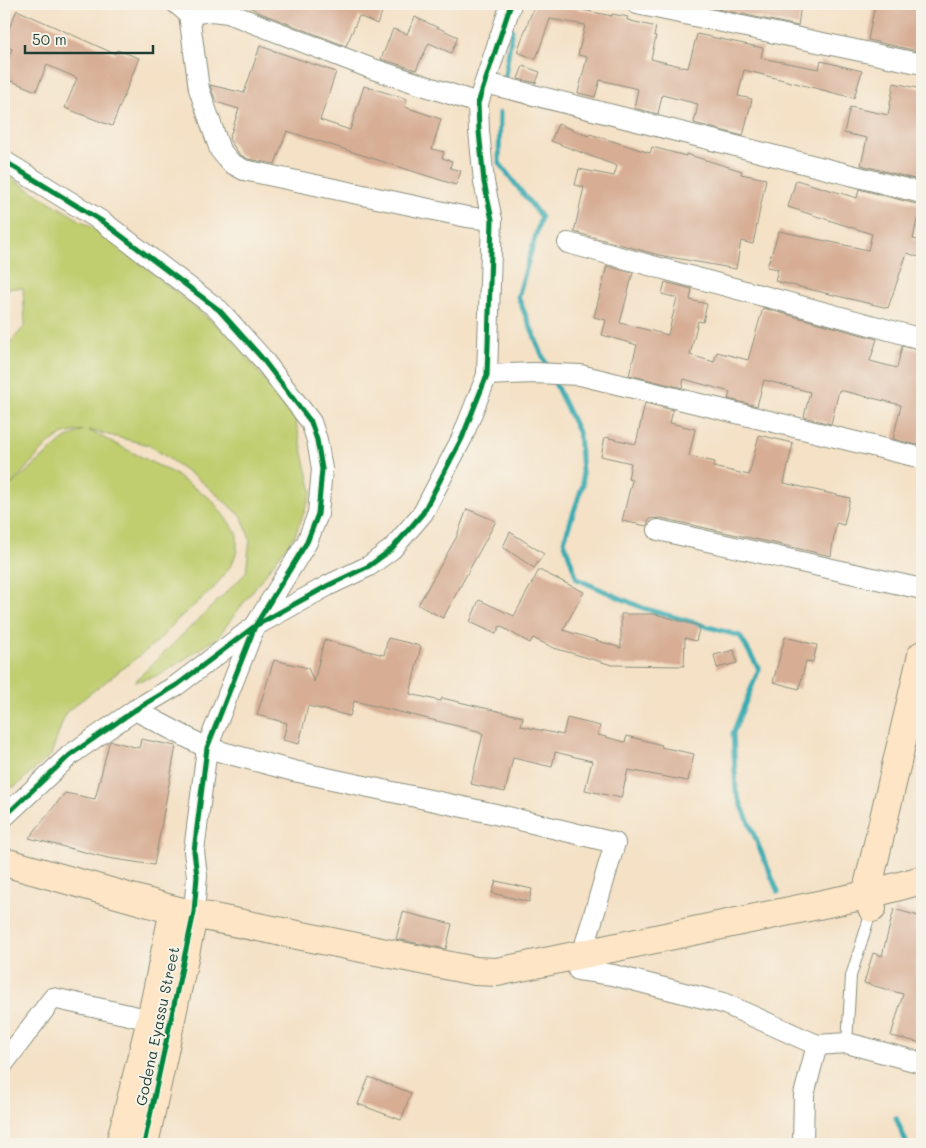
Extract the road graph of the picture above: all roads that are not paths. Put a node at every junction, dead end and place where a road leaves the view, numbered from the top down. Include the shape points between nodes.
1 (511, 4) edge
2 (637, 4) edge
3 (183, 9) edge
4 (231, 9) edge
5 (922, 64) edge
6 (486, 83) junction
7 (478, 103) junction
8 (4, 161) edge
9 (922, 193) edge
10 (492, 220) junction
11 (568, 243) dead end
12 (922, 339) edge
13 (486, 374) junction
14 (922, 458) edge
15 (658, 530) dead end
16 (922, 588) edge
17 (255, 626) junction
18 (922, 655) edge
19 (135, 710) junction
20 (208, 748) junction
21 (4, 817) edge
22 (4, 862) edge
23 (922, 880) edge
24 (4, 882) edge
25 (922, 900) edge
26 (869, 902) junction
27 (183, 917) junction
28 (580, 962) junction
29 (151, 1020) junction
30 (847, 1044) junction
31 (817, 1046) junction
32 (4, 1063) edge
33 (922, 1063) edge
34 (120, 1144) edge
35 (144, 1144) edge
36 (803, 1144) edge

1 - 6 street
2 - 5 street
3 - 4 street
3 - 10 street via 199,89 220,150 231,163 244,170 448,214
4 - 7 street via 370,68
6 - 7 street
6 - 9 street
7 - 10 street via 484,182
8 - 17 street via 103,222 219,310 261,357 311,422 322,469 318,514 306,542
10 - 13 street
11 - 12 street
13 - 14 street via 572,375
13 - 17 street via 462,438 423,513 392,549 369,566
15 - 16 street
17 - 19 street via 177,685
17 - 20 street
18 - 26 main road
19 - 20 street
19 - 21 street via 70,755
20 - 27 street via 194,852 197,876
20 - 28 street via 294,771 616,843
22 - 27 main road
23 - 26 main road
24 - 27 main road via 30,883
25 - 26 main road
26 - 28 main road
26 - 30 lane via 851,976
27 - 28 main road via 475,971
27 - 29 main road
27 - 35 main road, Godena Eyassu Street
28 - 31 street via 613,975 723,1003
29 - 32 street via 53,998
29 - 34 main road
30 - 31 street
30 - 33 street
31 - 36 street via 804,1095

